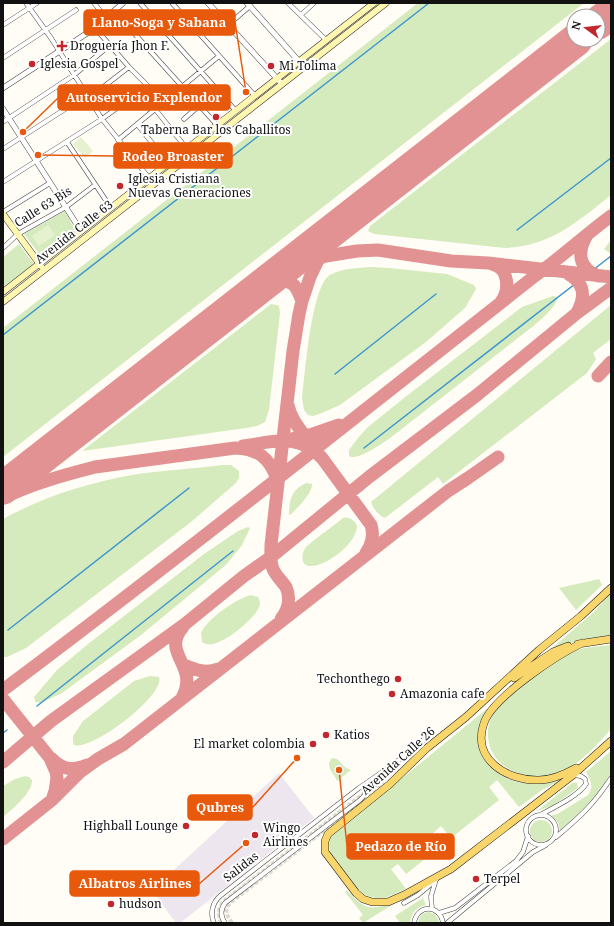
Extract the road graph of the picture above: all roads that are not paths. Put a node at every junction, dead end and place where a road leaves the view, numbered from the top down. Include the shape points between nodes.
1 (26, 3) edge
2 (37, 3) edge
3 (94, 3) edge
4 (123, 3) edge
5 (140, 3) edge
6 (172, 3) edge
7 (208, 3) edge
8 (288, 3) edge
9 (314, 3) edge
10 (374, 3) edge
11 (386, 3) edge
12 (248, 5) edge
13 (29, 8) junction
14 (76, 10) dead end
15 (114, 11) junction
16 (301, 15) junction
17 (106, 18) junction
18 (3, 25) edge
19 (228, 25) junction
20 (95, 28) junction
21 (46, 31) junction
22 (326, 40) junction
23 (110, 45) junction
24 (60, 52) junction
25 (219, 56) junction
26 (3, 58) edge
27 (299, 61) junction
28 (130, 67) junction
29 (304, 67) junction
30 (200, 71) junction
31 (74, 75) junction
32 (277, 79) junction
33 (282, 84) junction
34 (147, 86) junction
35 (182, 86) junction
36 (3, 88) edge
37 (255, 96) junction
38 (88, 97) junction
39 (164, 102) junction
40 (200, 105) junction
41 (3, 109) edge
42 (155, 109) junction
43 (236, 111) junction
44 (9, 118) junction
45 (102, 119) junction
46 (184, 119) dead end
47 (3, 122) edge
48 (137, 124) junction
49 (217, 125) junction
50 (21, 138) junction
51 (118, 140) junction
52 (67, 142) junction
53 (3, 149) edge
54 (187, 149) junction
55 (36, 161) junction
56 (168, 163) junction
57 (149, 178) junction
58 (3, 182) edge
59 (50, 183) junction
60 (96, 185) junction
61 (66, 207) junction
62 (111, 208) junction
63 (3, 213) edge
64 (81, 231) junction
65 (18, 234) junction
66 (3, 248) edge
67 (41, 267) junction
68 (3, 292) edge
69 (3, 302) edge
70 (611, 588) edge
71 (611, 639) edge
72 (582, 643) junction
73 (496, 691) junction
74 (433, 732) dead end
75 (611, 741) edge
76 (593, 758) junction
77 (394, 764) junction
78 (573, 775) junction
79 (611, 778) edge
80 (538, 816) junction
81 (528, 836) junction
82 (554, 838) junction
83 (546, 844) junction
84 (451, 868) junction
85 (436, 881) junction
86 (404, 903) dead end
87 (432, 909) junction
88 (439, 913) junction
89 (214, 923) edge
90 (225, 923) edge
91 (414, 923) edge
92 (443, 923) edge
93 (447, 923) edge

1 - 13 street
2 - 13 street
3 - 17 street
4 - 15 street
5 - 30 street
6 - 25 street
7 - 19 street
8 - 16 street
9 - 16 street
10 - 22 main road, Avenida Calle 63
11 - 29 main road, Avenida Calle 63
12 - 19 street
12 - 27 street
13 - 18 street
13 - 21 street
14 - 21 street
15 - 17 street
15 - 35 street
16 - 22 street
17 - 20 street
19 - 32 street
20 - 23 street
20 - 24 street
21 - 24 street
21 - 26 street
22 - 27 main road, Avenida Calle 63
23 - 28 street
23 - 31 street
24 - 31 street
24 - 36 street
25 - 30 street
25 - 37 street
27 - 29 street
27 - 32 main road, Avenida Calle 63
28 - 34 street
28 - 38 street
29 - 33 main road, Avenida Calle 63
30 - 35 street
30 - 43 street
31 - 38 street
31 - 44 street
32 - 33 street
32 - 37 main road, Avenida Calle 63
33 - 67 main road, Avenida Calle 63
34 - 39 street
34 - 45 street
35 - 39 street
35 - 40 street
37 - 43 main road, Avenida Calle 63
38 - 45 street
38 - 50 street
39 - 42 street
40 - 46 street
40 - 49 street
41 - 44 street
42 - 48 street
42 - 54 street
43 - 49 main road, Avenida Calle 63
44 - 47 street
44 - 50 street
45 - 51 street
45 - 52 street
48 - 51 street
48 - 56 street
49 - 54 main road, Avenida Calle 63
50 - 53 street
50 - 55 street
51 - 57 street
52 - 55 street
52 - 60 street
54 - 56 main road, Avenida Calle 63
55 - 58 street
55 - 59 street
56 - 57 main road, Avenida Calle 63
57 - 62 main road, Avenida Calle 63
59 - 61 street
59 - 63 street
60 - 61 street, Calle 63 Bis
60 - 62 street
61 - 64 street
61 - 65 street, Calle 63 Bis
62 - 64 main road, Avenida Calle 63
63 - 65 main road
64 - 67 main road, Avenida Calle 63
65 - 66 street, Calle 63 Bis
65 - 67 main road
67 - 68 main road, Avenida Calle 63
67 - 69 main road, Avenida Calle 63
70 - 73 main road, Avenida Calle 26
71 - 72 main road, Avenida Calle 26
72 - 73 main road, Avenida Calle 26 via 557,650
72 - 76 main road via 552,660 499,701 483,723 482,741 487,757 496,768 524,780 560,776
73 - 84 main road, Avenida Calle 26 via 427,748 390,784 328,834 325,841 327,856 346,881 360,897 372,902 381,903 396,899
74 - 77 street, Salidas
75 - 76 main road, Avenida Calle 26
76 - 78 main road, Avenida Calle 26
77 - 89 street, Salidas, bridge via 355,791 220,896 213,906
77 - 90 street, Salidas, bridge via 360,800 225,903 221,914
78 - 80 street via 581,776 586,784 571,797
78 - 84 main road, Avenida Calle 26
79 - 82 street via 592,805
80 - 81 street via 530,821
80 - 82 street via 548,817 555,824
81 - 83 street via 537,845
81 - 88 street via 525,848 516,861 455,908
82 - 83 street
83 - 93 street
84 - 85 street
85 - 86 street
85 - 87 street via 431,896
87 - 88 street
87 - 91 street via 420,912
88 - 92 street

